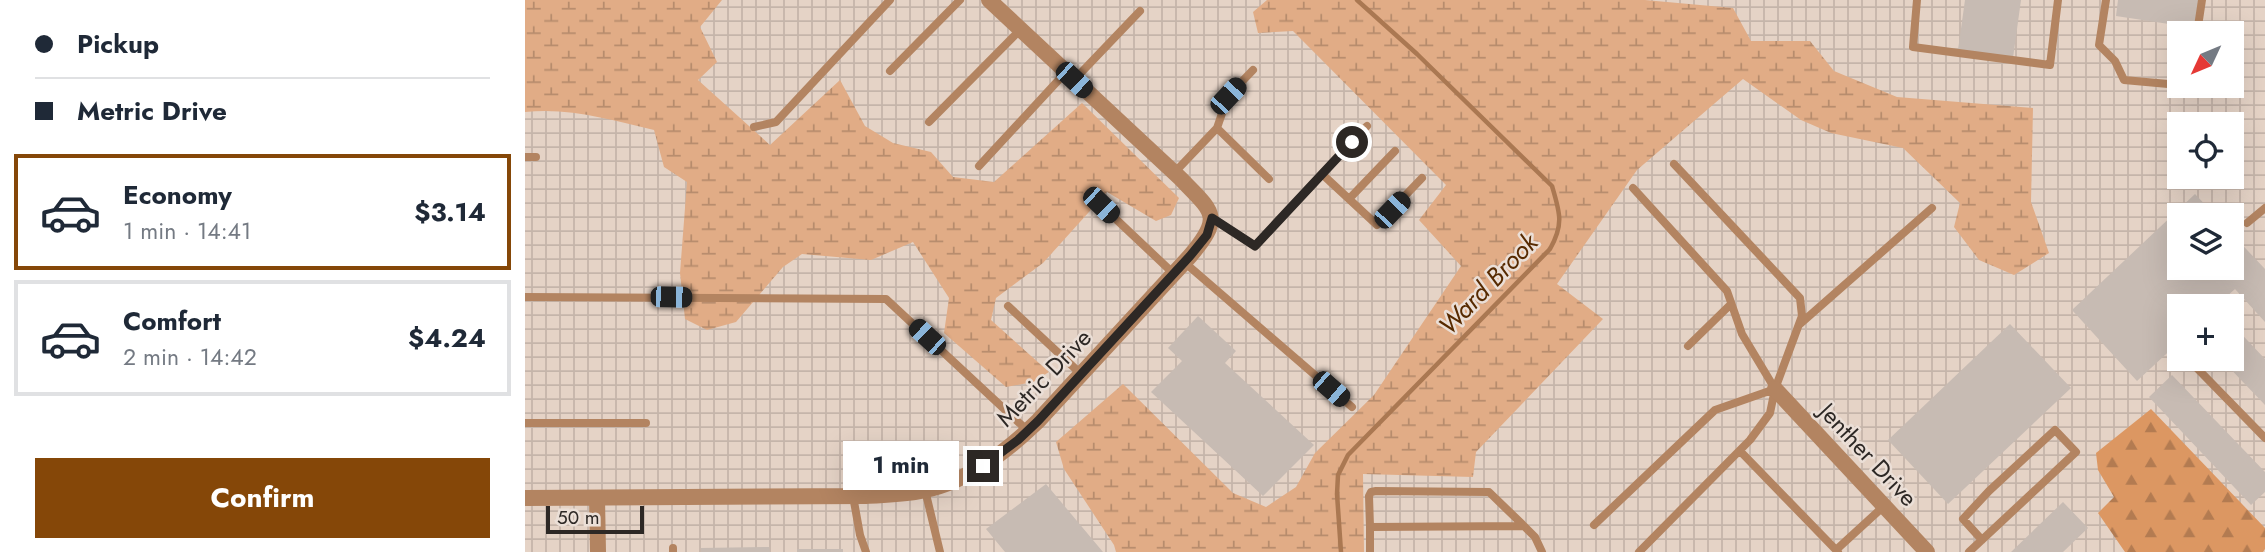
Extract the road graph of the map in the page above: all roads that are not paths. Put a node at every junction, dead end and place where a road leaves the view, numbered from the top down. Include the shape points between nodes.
1 (890, 0) edge
2 (960, 0) edge
3 (1917, 0) edge
4 (2058, 0) edge
5 (2106, 0) edge
6 (2202, 0) edge
7 (996, 3) edge
8 (1140, 11) dead end
9 (2199, 21) edge
10 (1020, 30) junction
11 (1253, 70) dead end
12 (890, 71) dead end
13 (1070, 76) junction
14 (2167, 84) edge
15 (929, 122) dead end
16 (1367, 126) dead end
17 (754, 128) dead end
18 (1217, 128) junction
19 (1395, 151) dead end
20 (525, 157) edge
21 (536, 157) dead end
22 (1674, 164) dead end
23 (979, 166) dead end
24 (1174, 173) junction
25 (1322, 174) junction
26 (1422, 178) dead end
27 (1269, 179) dead end
28 (1633, 188) dead end
29 (1349, 199) junction
30 (1101, 205) dead end
31 (1931, 208) dead end
32 (2265, 208) edge
33 (1212, 218) junction
34 (2247, 223) dead end
35 (1179, 268) junction
36 (525, 297) edge
37 (1731, 304) junction
38 (1008, 306) dead end
39 (1798, 326) junction
40 (1688, 346) dead end
41 (2200, 371) edge
42 (1081, 374) junction
43 (1775, 389) junction
44 (1352, 407) dead end
45 (525, 423) edge
46 (646, 423) dead end
47 (1028, 431) junction
48 (2265, 438) edge
49 (1740, 451) junction
50 (925, 490) junction
51 (853, 496) junction
52 (525, 498) edge
53 (597, 498) junction
54 (1884, 506) junction
55 (1594, 525) dead end
56 (1524, 526) junction
57 (1370, 527) junction
58 (1982, 540) junction
59 (1837, 551) edge
60 (597, 552) edge
61 (866, 552) edge
62 (940, 552) edge
63 (1370, 552) edge
64 (1542, 552) edge
65 (1639, 552) edge
66 (1927, 552) edge
67 (1969, 552) edge

1 - 17 lane via 776,122
2 - 12 lane
3 - 4 lane via 1913,47 2050,65
5 - 14 lane via 2099,45 2115,61 2124,80
6 - 9 lane
7 - 10 street
8 - 13 lane
10 - 13 street
10 - 15 lane
11 - 18 lane via 1228,96
13 - 23 lane
13 - 24 street
16 - 25 lane
18 - 24 lane
18 - 27 lane
19 - 29 lane
20 - 21 lane
22 - 39 lane via 1800,298
24 - 33 street
25 - 29 lane
25 - 33 lane via 1255,246
26 - 29 lane via 1377,225
28 - 37 lane via 1727,291
30 - 35 lane
31 - 39 lane
32 - 34 lane
33 - 35 street, Metric Drive via 1207,235
35 - 42 street, Metric Drive
35 - 44 lane
36 - 47 lane via 886,299
37 - 40 lane
37 - 43 lane via 1742,334
38 - 42 lane
39 - 43 lane
41 - 48 lane
42 - 47 street, Metric Drive
43 - 49 lane via 1770,413
43 - 54 street, Jenther Drive
43 - 55 lane via 1715,410
45 - 46 lane
47 - 50 street, Metric Drive via 983,466
49 - 59 lane
49 - 65 lane
50 - 51 street, Metric Drive
50 - 62 lane
51 - 53 street, Metric Drive
51 - 61 lane
52 - 53 street, Metric Drive
53 - 60 street
54 - 59 lane
54 - 66 street, Jenther Drive
56 - 57 lane
56 - 57 lane via 1489,492 1375,491 1369,496
56 - 64 lane
57 - 63 lane
58 - 58 lane via 2076,452 2055,430 1963,519
58 - 67 lane

